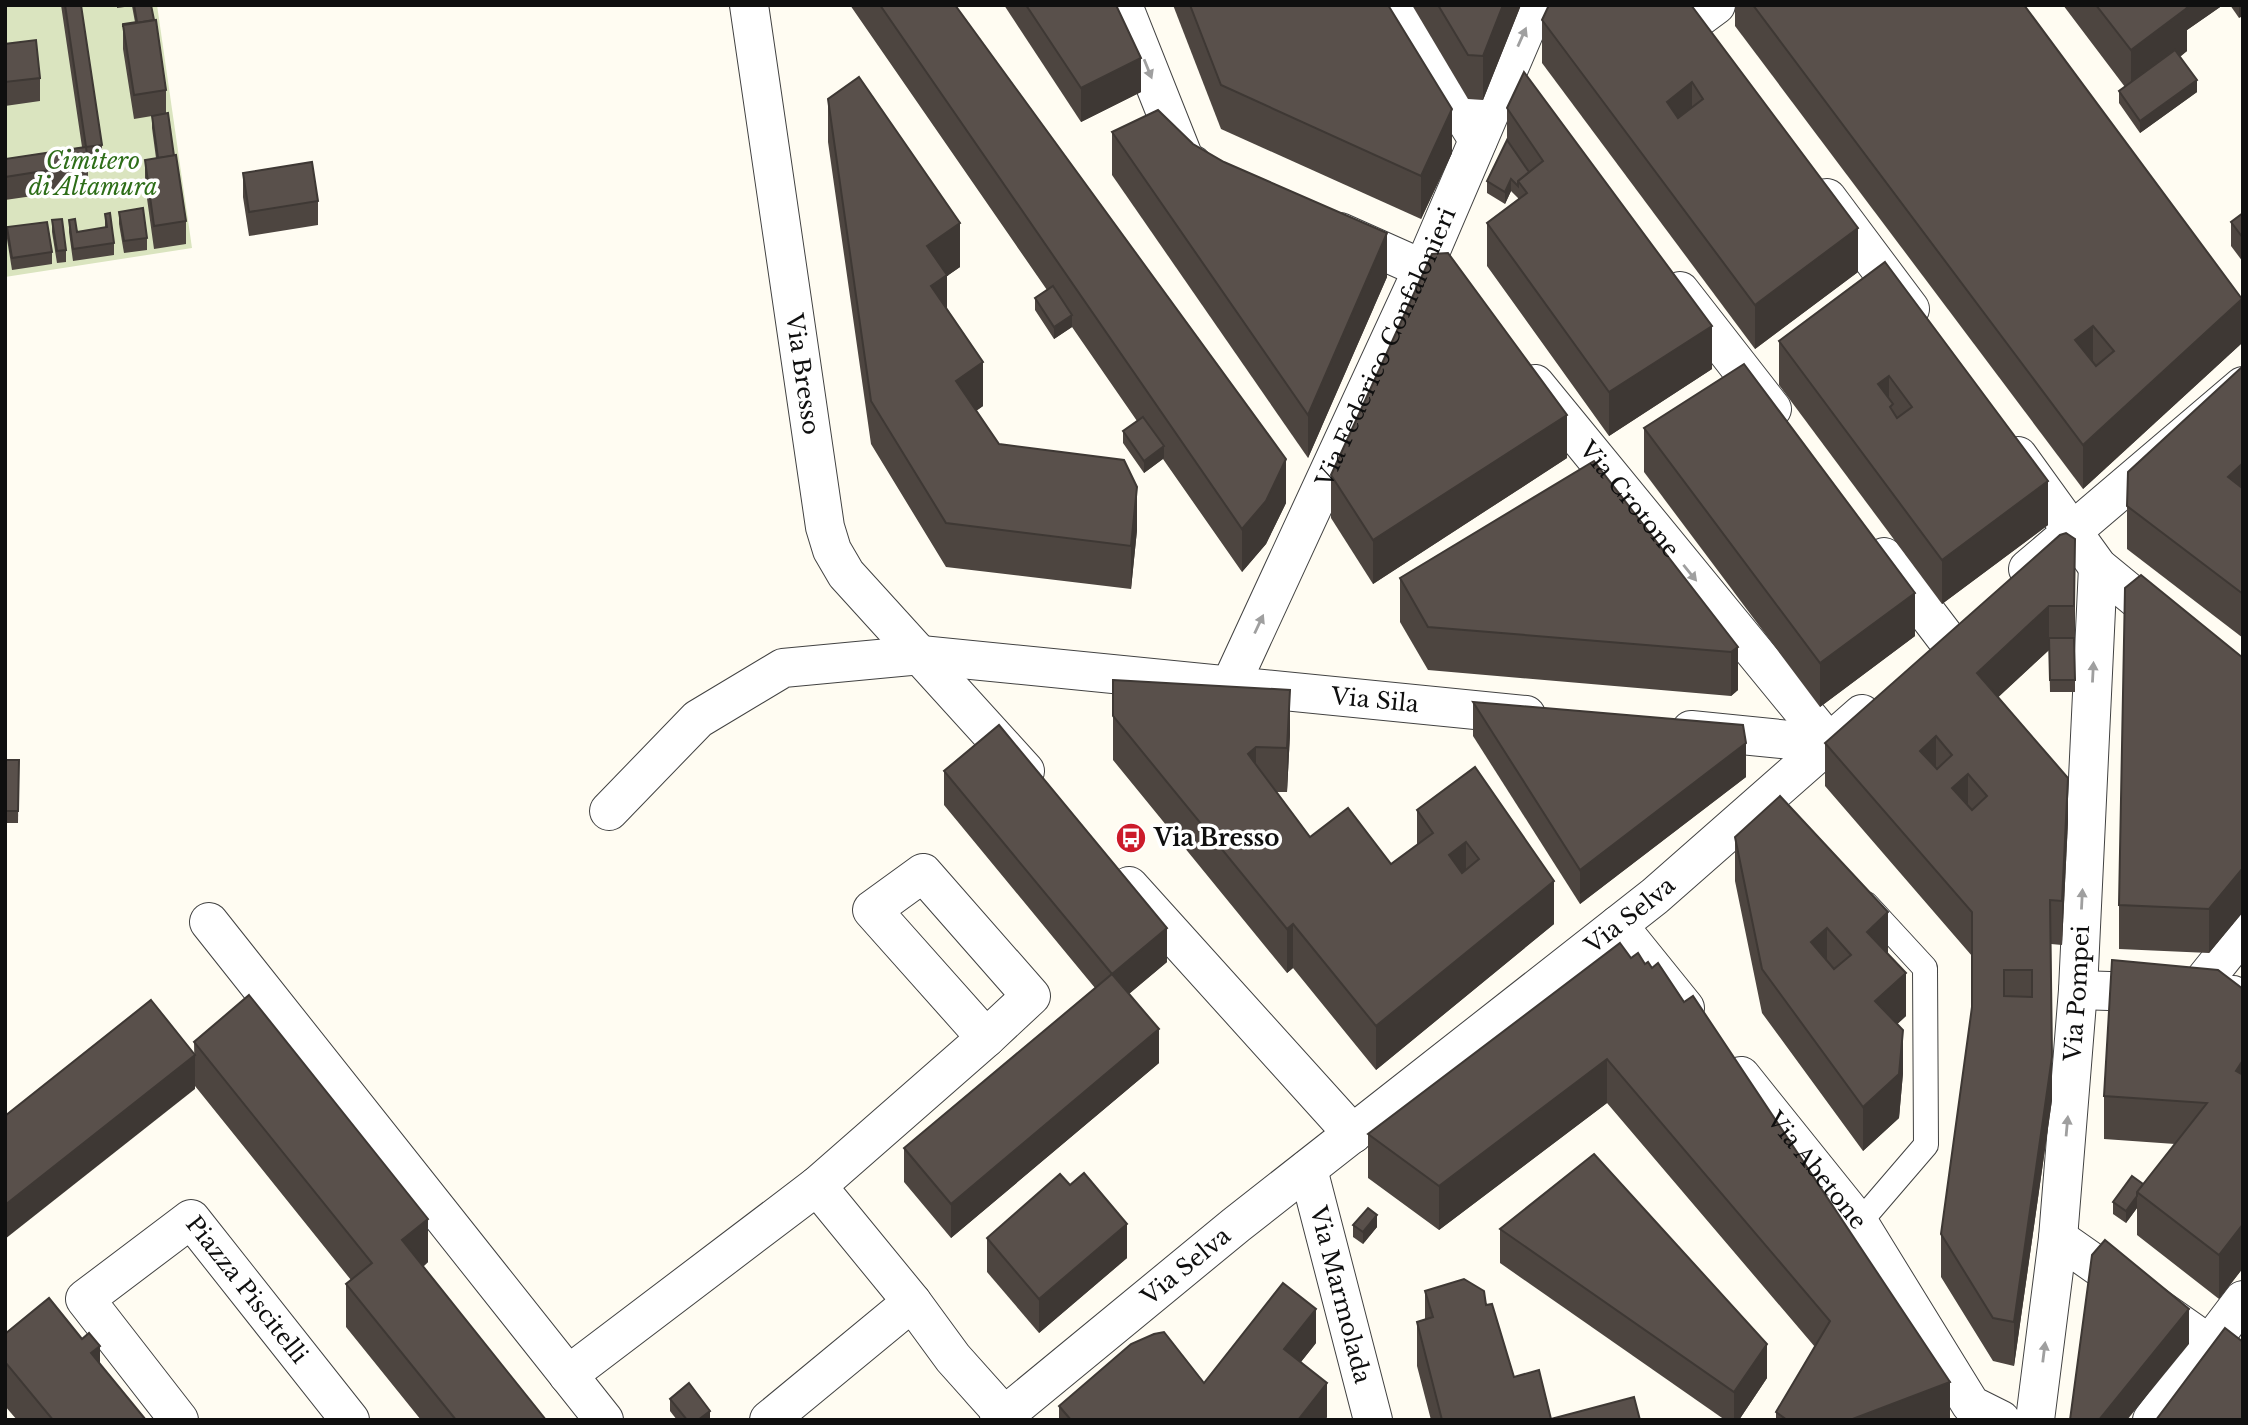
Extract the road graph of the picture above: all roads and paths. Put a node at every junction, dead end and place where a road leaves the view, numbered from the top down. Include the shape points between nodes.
1 (749, 5) edge
2 (1123, 5) edge
3 (1394, 5) edge
4 (1536, 5) edge
5 (1697, 11) edge
6 (1718, 54) edge
7 (1506, 74) junction
8 (1532, 106) edge
9 (1478, 140) junction
10 (1807, 172) edge
11 (1223, 178) edge
12 (1310, 218) edge
13 (1662, 269) edge
14 (1436, 270) junction
15 (1928, 334) edge
16 (1516, 361) edge
17 (2243, 387) edge
18 (1789, 432) edge
19 (2001, 433) edge
20 (1863, 529) edge
21 (2074, 532) junction
22 (2098, 566) junction
23 (1998, 593) edge
24 (921, 656) junction
25 (1916, 664) edge
26 (2243, 685) edge
27 (1230, 686) junction
28 (1887, 690) edge
29 (1557, 718) edge
30 (1653, 727) edge
31 (1830, 744) junction
32 (1050, 798) edge
33 (608, 811) dead end
34 (1105, 859) edge
35 (1851, 888) edge
36 (209, 922) dead end
37 (1618, 925) junction
38 (2243, 932) edge
39 (2078, 990) junction
40 (2194, 993) junction
41 (2243, 1003) edge
42 (986, 1038) dead end
43 (1353, 1134) junction
44 (1308, 1168) junction
45 (817, 1186) junction
46 (1859, 1223) junction
47 (2058, 1238) junction
48 (2243, 1300) edge
49 (912, 1302) junction
50 (2209, 1344) junction
51 (2243, 1368) edge
52 (568, 1375) junction
53 (1001, 1418) edge
54 (178, 1420) edge
55 (350, 1420) edge
56 (604, 1420) edge
57 (769, 1420) edge
58 (1373, 1420) edge
59 (2001, 1420) edge
60 (2035, 1420) edge
61 (2152, 1420) edge

1 - 24 street, Via Bresso via 825,527 846,574
2 -> 11 street via 1185,161
3 - 9 street
7 -> 4 street, Via Federico Confalonieri
5 - 6 street
7 - 8 street
7 - 9 street, Via Federico Confalonieri
9 - 14 street, Via Federico Confalonieri
10 - 15 street
12 - 14 street
13 - 18 street
27 -> 14 street, Via Federico Confalonieri
16 -> 31 street, Via Crotone
17 - 21 street
19 - 21 street
20 - 25 street via 1955,628
21 - 22 street
21 - 23 street
22 - 26 street
39 -> 22 street, Via Pompei
24 - 27 street, Via Sila
24 - 32 street, Via Bresso
24 - 33 street, Via Sila via 783,668 698,719
27 - 29 street, Via Sila
28 - 31 street, Via Selva
30 - 31 street
31 - 37 street, Via Selva via 1777,808
34 - 43 street
35 - 46 lane via 1925,968 1926,1145
36 - 52 street
37 - 43 street, Via Selva
37 - 46 street, Via Abetone
38 - 40 street
39 - 40 street
47 -> 39 street, Via Pompei
40 - 41 street via 2233,995
42 - 45 street
43 - 44 street, Via Selva
44 - 53 street, Via Selva
44 - 58 street, Via Marmolada
45 - 49 street
45 - 52 street
46 - 59 street, Via Abetone via 1971,1405
47 - 50 street
60 -> 47 street, Via Pompei
48 - 50 street
49 - 53 street
49 - 57 street
50 - 51 street
50 - 61 street
52 - 56 street
54 - 55 street, Piazza Piscitelli via 85,1299 191,1219

